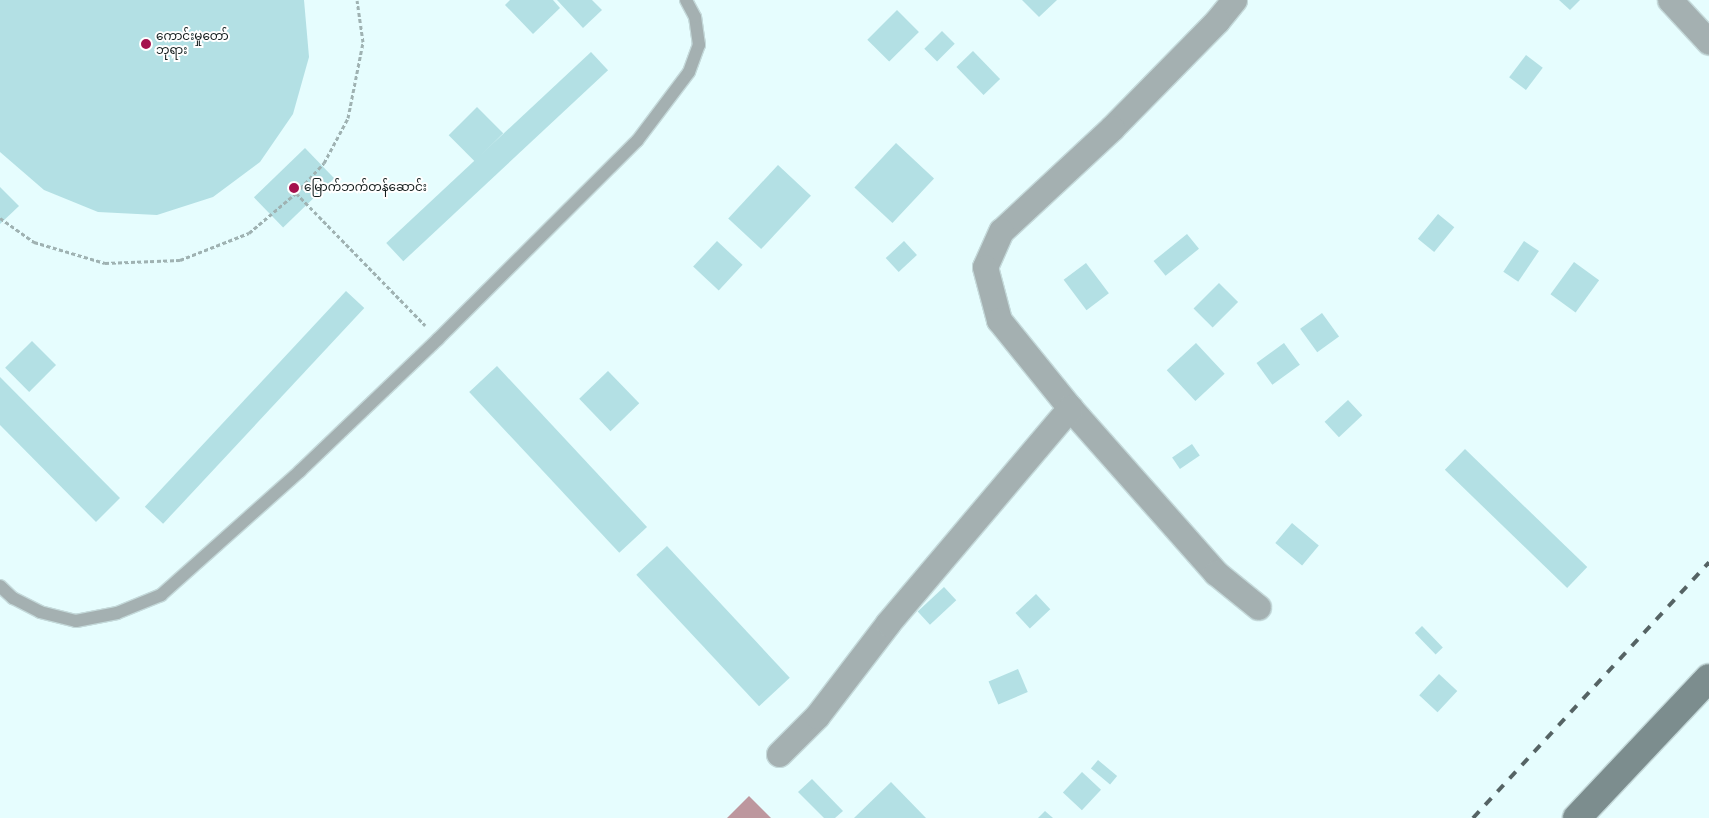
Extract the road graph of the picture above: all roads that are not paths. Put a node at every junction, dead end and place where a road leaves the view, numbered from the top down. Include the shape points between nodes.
1 (686, 0) edge
2 (1234, 0) edge
3 (1670, 0) edge
4 (1709, 42) edge
5 (1070, 408) junction
6 (0, 586) edge
7 (1258, 607) dead end
8 (1709, 678) edge
9 (779, 754) dead end
10 (1577, 818) edge

1 - 6 lane via 696,17 699,45 689,72 637,141 300,471 161,595 117,613 76,621 40,612 13,598
2 - 5 street via 1112,128 1001,231 986,267 999,320
3 - 4 street
5 - 7 street via 1216,573
5 - 9 street via 888,623 817,716
8 - 10 street

